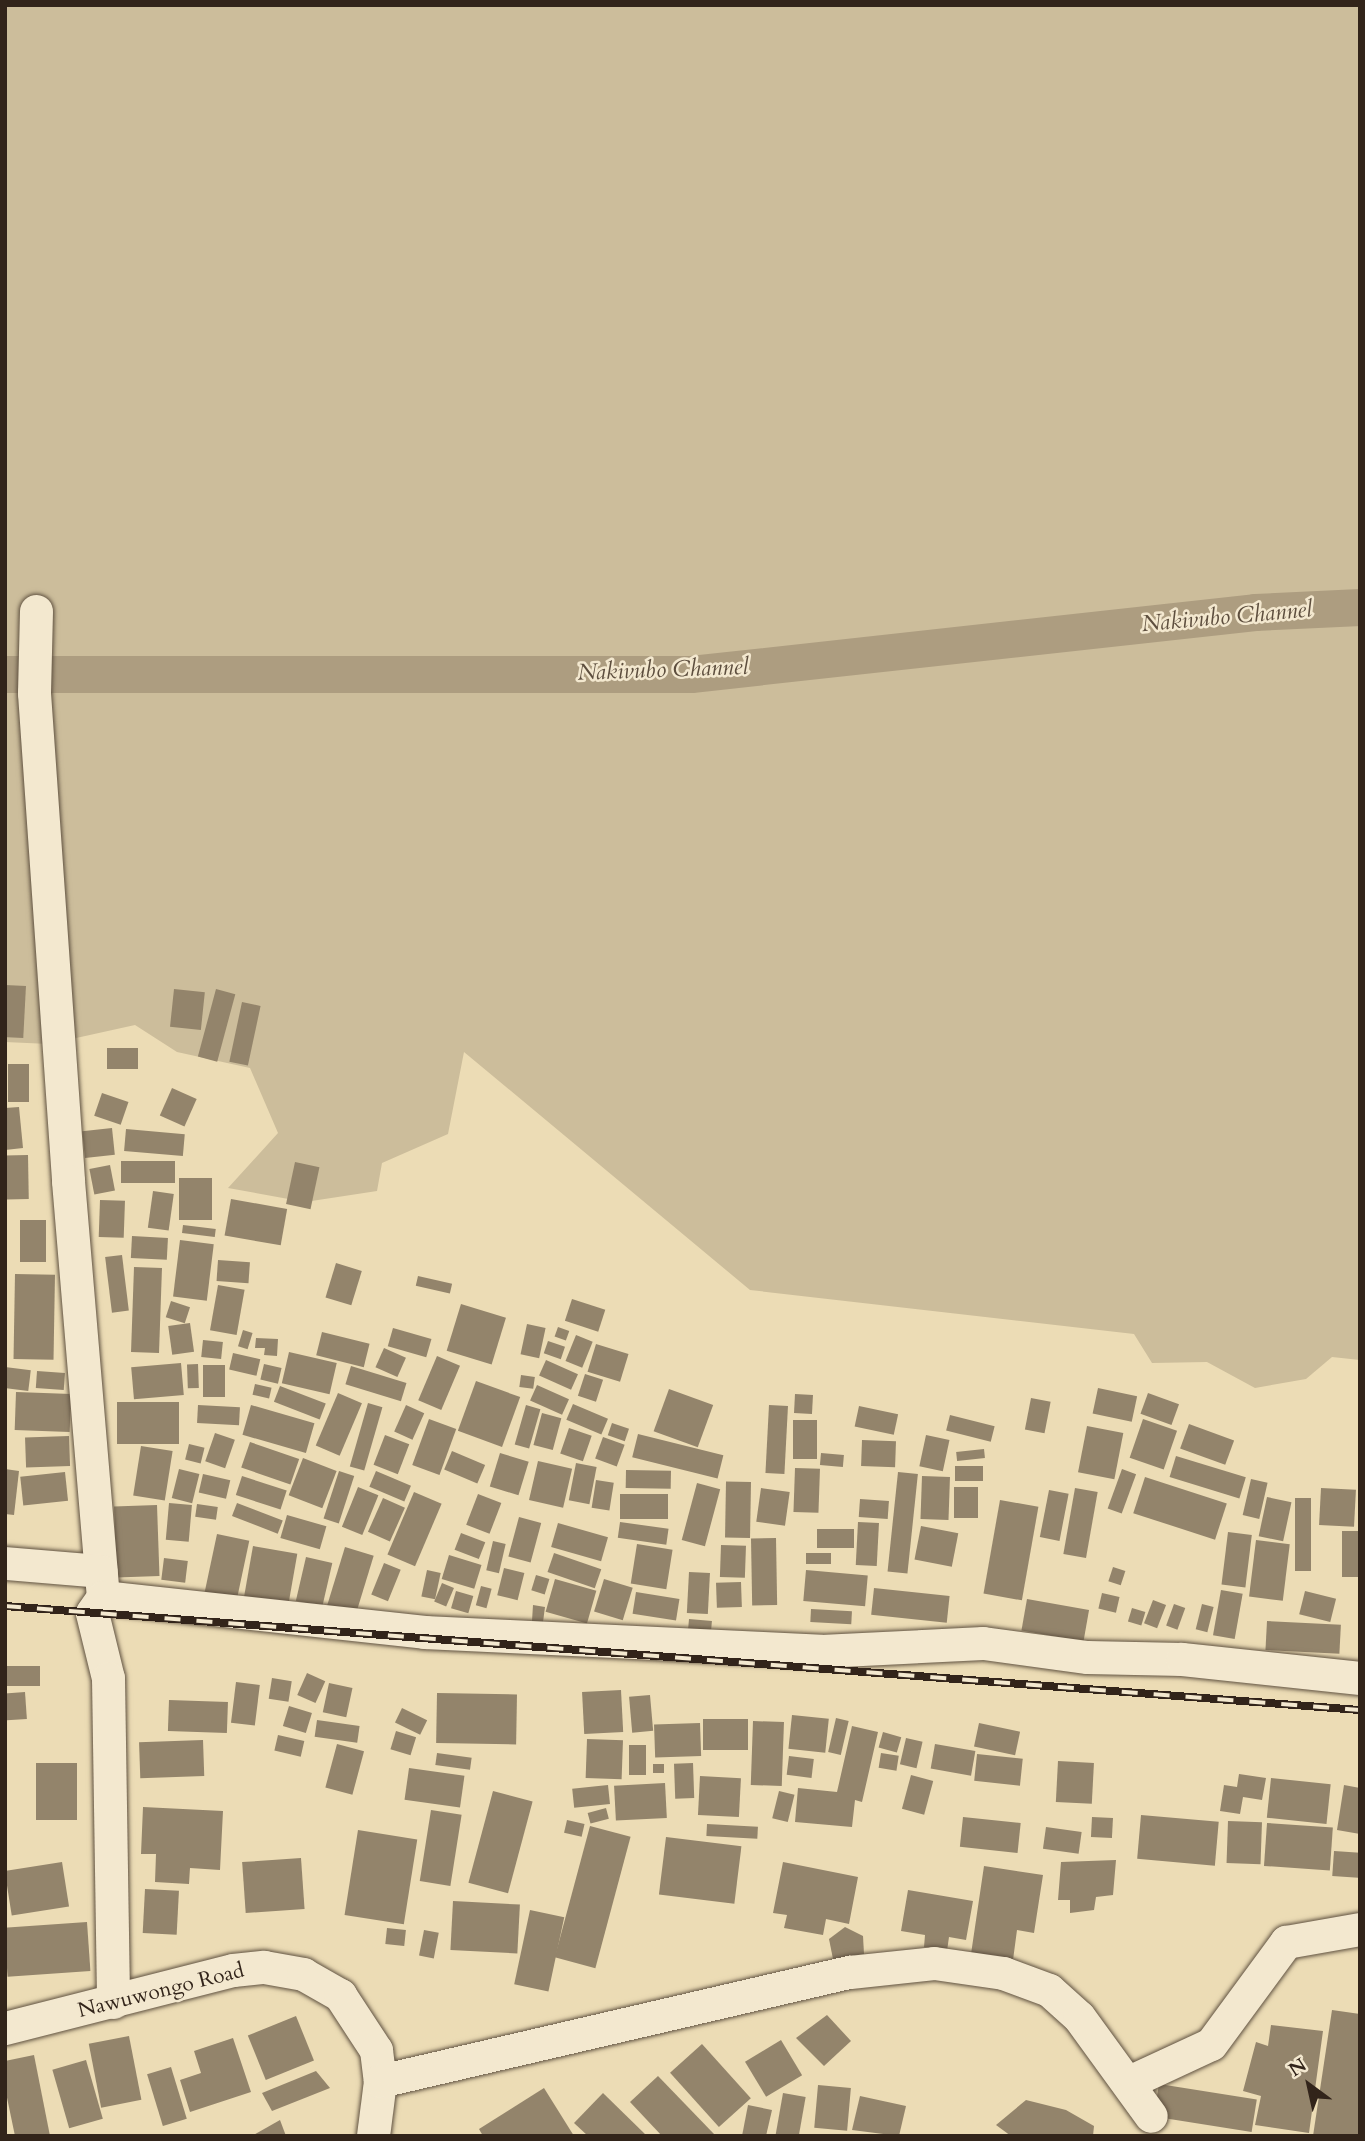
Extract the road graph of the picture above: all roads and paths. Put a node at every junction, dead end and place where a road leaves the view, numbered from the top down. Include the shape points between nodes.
1 (34, 616) dead end
2 (5, 1563) edge
3 (102, 1584) junction
4 (1360, 1678) edge
5 (1360, 1929) edge
6 (113, 2002) junction
7 (5, 2028) edge
8 (380, 2081) junction
9 (1129, 2081) junction
10 (1151, 2116) dead end
11 (373, 2136) edge

1 - 3 street via 34,693
2 - 3 street
3 - 4 street via 424,1632 821,1651 983,1643 1087,1657 1182,1660
3 - 6 street via 92,1613 108,1678
5 - 9 street via 1286,1942 1211,2043
6 - 7 street, Nawuwongo Road
6 - 8 street, Nawuwongo Road via 233,1970 264,1967 303,1975 340,1995 348,2005 376,2050
8 - 9 street via 908,1962 967,1965 1049,1990 1079,2017
8 - 11 street, Nawuwongo Road
9 - 10 street

